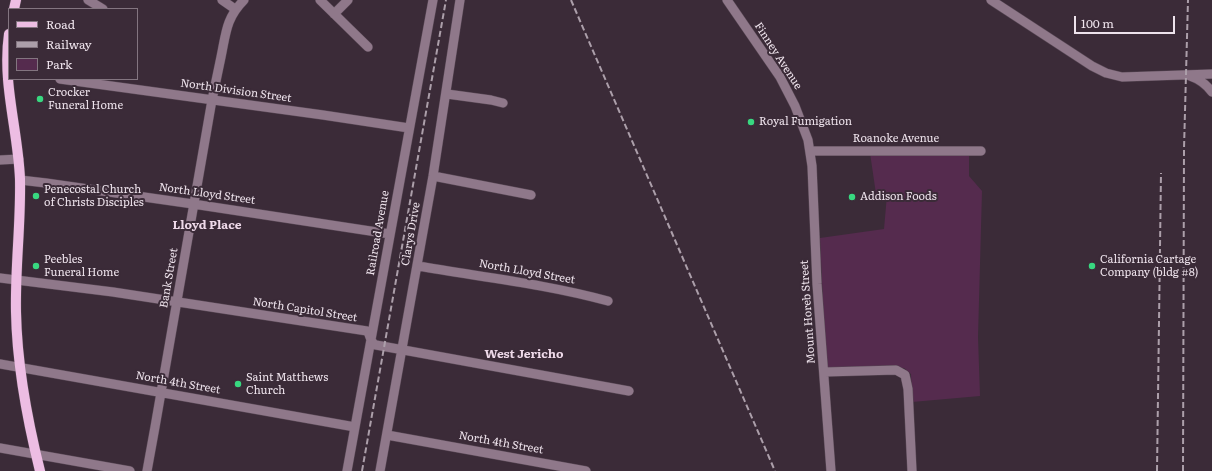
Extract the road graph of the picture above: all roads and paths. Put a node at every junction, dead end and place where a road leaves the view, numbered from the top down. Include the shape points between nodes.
1 (88, 0) edge
2 (222, 0) edge
3 (244, 0) edge
4 (320, 0) edge
5 (348, 0) edge
6 (433, 0) edge
7 (460, 0) edge
8 (727, 0) edge
9 (991, 0) edge
10 (101, 8) edge
11 (235, 9) junction
12 (334, 14) junction
13 (8, 45) edge
14 (368, 47) dead end
15 (1212, 74) edge
16 (5, 75) edge
17 (1186, 75) junction
18 (67, 80) edge
19 (1212, 92) edge
20 (447, 94) junction
21 (212, 100) junction
22 (503, 103) dead end
23 (409, 128) junction
24 (810, 151) junction
25 (981, 151) dead end
26 (19, 159) junction
27 (0, 160) edge
28 (433, 176) junction
29 (20, 180) junction
30 (531, 195) dead end
31 (193, 204) junction
32 (390, 234) junction
33 (418, 266) junction
34 (0, 278) edge
35 (16, 280) junction
36 (608, 300) dead end
37 (177, 303) junction
38 (371, 341) junction
39 (403, 349) junction
40 (0, 364) edge
41 (21, 367) junction
42 (824, 372) junction
43 (628, 391) dead end
44 (161, 392) junction
45 (355, 427) junction
46 (387, 435) junction
47 (0, 448) edge
48 (36, 454) junction
49 (40, 471) edge
50 (130, 471) edge
51 (147, 471) edge
52 (347, 471) edge
53 (380, 471) edge
54 (586, 471) edge
55 (831, 471) edge
56 (912, 471) edge

1 - 10 street
2 - 11 street
3 - 11 street, Bank Street
4 - 12 street
5 - 12 street
6 - 23 street, Railroad Avenue
7 - 20 street, Clarys Drive
8 - 24 street, Finney Avenue via 780,77 804,126
9 - 17 street via 1106,73 1122,77
11 - 21 street, Bank Street via 225,33
12 - 14 street
13 - 16 main road
15 - 17 street
16 - 26 main road
17 - 19 street via 1206,84
18 - 21 street, North Division Street
20 - 22 street
20 - 28 street, Clarys Drive
21 - 23 street, North Division Street
21 - 31 street, Bank Street
23 - 32 street, Railroad Avenue
24 - 25 street, Roanoke Avenue
24 - 42 street, Mount Horeb Street
26 - 27 street
26 - 29 main road
28 - 30 street
28 - 33 street, Clarys Drive
29 - 31 street, North Lloyd Street
29 - 35 main road
31 - 32 street, North Lloyd Street
31 - 37 street, Bank Street
32 - 38 street, Railroad Avenue
33 - 36 street, North Lloyd Street
33 - 39 street, Clarys Drive
34 - 35 street, North Capitol Street
35 - 37 street, North Capitol Street
35 - 41 main road
37 - 38 street, North Capitol Street via 367,331
37 - 44 street, Bank Street
38 - 39 street, North Capitol Street via 376,345
38 - 45 street, Railroad Avenue
39 - 43 street, North Capitol Street
39 - 46 street, Clarys Drive
40 - 41 street, North 4th Street
41 - 44 street, North 4th Street
41 - 48 main road
42 - 55 street, Mount Horeb Street
42 - 56 street via 896,370 904,375 909,390
44 - 45 street, North 4th Street
44 - 51 street, Bank Street
45 - 52 street, Railroad Avenue
46 - 53 street, Clarys Drive
46 - 54 street, North 4th Street
47 - 48 street
48 - 49 main road
48 - 50 street

